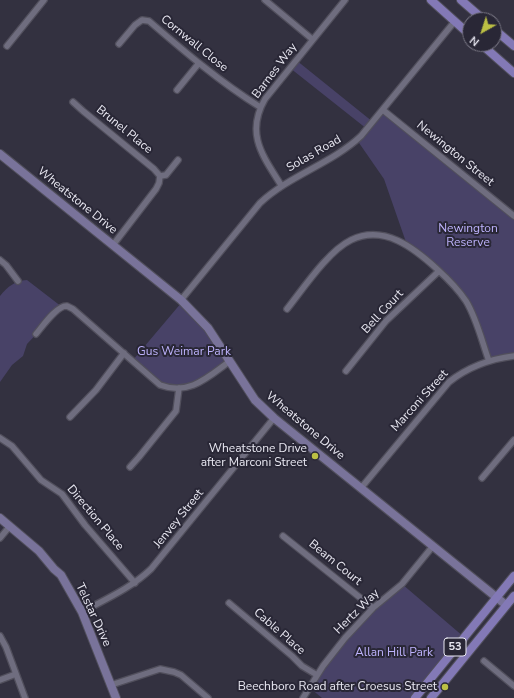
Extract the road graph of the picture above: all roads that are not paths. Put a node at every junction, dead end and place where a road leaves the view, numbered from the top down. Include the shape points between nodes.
1 (44, 0) edge
2 (265, 0) edge
3 (345, 0) edge
4 (431, 0) edge
5 (461, 0) edge
6 (475, 12) edge
7 (455, 21) junction
8 (462, 28) edge
9 (502, 36) edge
10 (312, 39) junction
11 (119, 44) dead end
12 (7, 46) dead end
13 (514, 46) edge
14 (490, 52) edge
15 (199, 64) junction
16 (514, 73) edge
17 (177, 90) dead end
18 (73, 102) dead end
19 (260, 107) junction
20 (383, 110) junction
21 (0, 154) edge
22 (178, 160) dead end
23 (160, 176) junction
24 (281, 185) junction
25 (514, 216) edge
26 (113, 245) junction
27 (0, 260) edge
28 (439, 271) junction
29 (18, 281) dead end
30 (181, 300) junction
31 (287, 309) dead end
32 (36, 334) dead end
33 (124, 353) junction
34 (514, 356) edge
35 (489, 361) junction
36 (230, 362) junction
37 (346, 371) dead end
38 (179, 388) junction
39 (70, 416) dead end
40 (274, 418) junction
41 (0, 438) edge
42 (514, 440) edge
43 (130, 466) dead end
44 (482, 478) dead end
45 (360, 488) junction
46 (0, 518) edge
47 (10, 526) junction
48 (283, 536) dead end
49 (0, 538) edge
50 (433, 546) junction
51 (514, 576) edge
52 (135, 583) junction
53 (514, 596) edge
54 (497, 597) junction
55 (229, 603) dead end
56 (506, 605) junction
57 (373, 608) junction
58 (82, 612) junction
59 (0, 636) edge
60 (484, 661) dead end
61 (16, 674) junction
62 (316, 675) junction
63 (0, 680) edge
64 (111, 685) junction
65 (514, 686) edge
66 (25, 698) edge
67 (116, 698) edge
68 (208, 698) edge
69 (303, 698) edge
70 (415, 698) edge
71 (430, 698) edge

1 - 12 street
2 - 10 street
3 - 10 street, Barnes Way
4 - 7 main road
5 - 6 main road
7 - 8 main road
7 - 20 street, Solas Road
9 - 13 main road
10 - 19 street, Barnes Way
11 - 15 street, Cornwall Close via 135,25 142,20 149,21
14 - 16 main road
15 - 17 street
15 - 19 street, Cornwall Close
18 - 23 street, Brunel Place
19 - 24 street, Barnes Way via 256,122 258,145
20 - 24 street, Solas Road via 352,144
20 - 25 street, Newington Street
21 - 26 street, Wheatstone Drive
22 - 23 street via 171,170
23 - 26 street via 156,189
24 - 30 street, Solas Road via 260,203
26 - 30 street, Wheatstone Drive
27 - 29 street
28 - 31 street via 414,250 394,238 361,236 332,253
28 - 35 street via 466,303
28 - 37 street, Bell Court via 386,321
30 - 36 street, Wheatstone Drive via 208,328
32 - 33 street via 52,315 67,306
33 - 38 street via 160,385
33 - 39 street via 96,390
34 - 35 street, Marconi Street
35 - 45 street, Marconi Street via 463,372 449,382
36 - 38 street via 198,384
36 - 40 street, Wheatstone Drive via 255,400
38 - 43 street via 176,411
40 - 45 street, Wheatstone Drive
40 - 52 street, Jenvey Street via 159,561
41 - 52 street, Direction Place via 12,446 41,480 62,494
42 - 44 street
45 - 50 street, Wheatstone Drive
46 - 47 street, Telstar Drive
47 - 49 street
47 - 58 street, Telstar Drive via 39,551 61,575
48 - 57 street, Beam Court
50 - 54 street, Wheatstone Drive
50 - 57 street, Hertz Way via 402,584
51 - 54 main road, 53
52 - 58 street, Jenvey Street
53 - 56 main road, 53
54 - 56 street, Wheatstone Drive
54 - 70 main road, 53
55 - 62 street, Cable Place
56 - 71 main road, 53
57 - 62 street, Hertz Way
58 - 64 street, Telstar Drive
59 - 61 street
60 - 65 street
61 - 63 street
61 - 66 street
62 - 69 street, Hertz Way
64 - 67 street, Telstar Drive
64 - 68 street via 160,669 181,675

